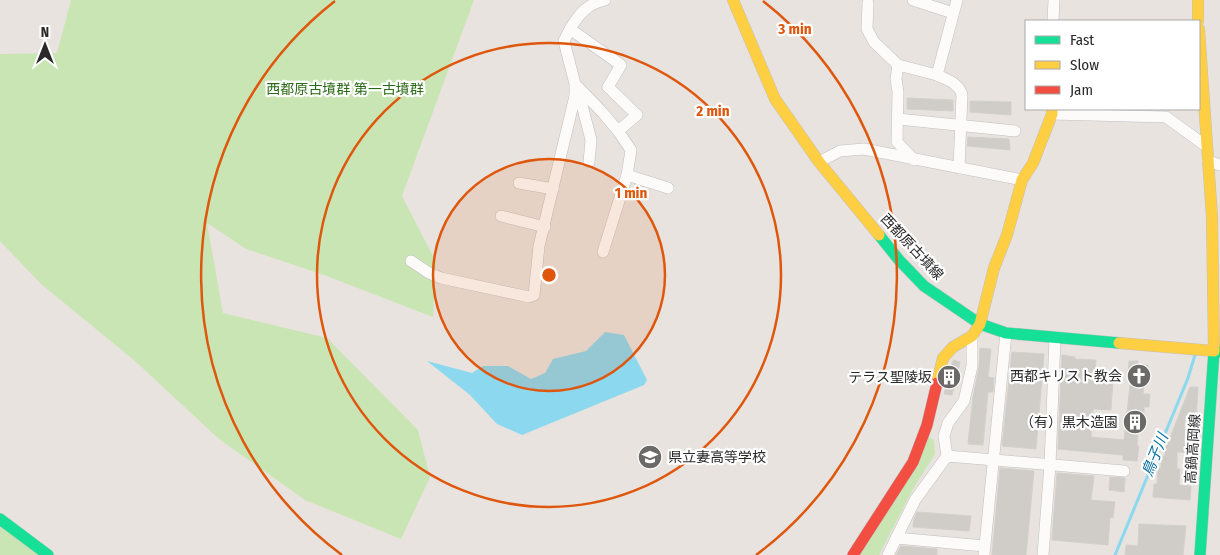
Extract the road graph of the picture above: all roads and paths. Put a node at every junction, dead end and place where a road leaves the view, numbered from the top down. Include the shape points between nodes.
1 (604, 0) edge
2 (733, 0) edge
3 (913, 0) edge
4 (957, 0) edge
5 (1054, 0) edge
6 (1198, 0) edge
7 (868, 3) dead end
8 (953, 13) junction
9 (1054, 20) edge
10 (1198, 20) edge
11 (570, 29) junction
12 (1200, 46) edge
13 (898, 65) junction
14 (937, 75) junction
15 (574, 84) junction
16 (575, 96) junction
17 (1052, 111) edge
18 (1160, 113) edge
19 (898, 119) junction
20 (961, 126) junction
21 (618, 131) junction
22 (1015, 131) dead end
23 (1206, 146) junction
24 (914, 160) junction
25 (1208, 161) junction
26 (589, 162) dead end
27 (819, 162) junction
28 (1220, 165) edge
29 (959, 168) junction
30 (627, 175) junction
31 (1022, 180) junction
32 (519, 183) dead end
33 (668, 188) dead end
34 (553, 189) junction
35 (501, 216) dead end
36 (1216, 217) edge
37 (545, 227) junction
38 (603, 252) dead end
39 (411, 261) dead end
40 (980, 324) junction
41 (1006, 332) junction
42 (972, 336) junction
43 (1055, 338) junction
44 (1217, 352) edge
45 (1208, 449) junction
46 (1220, 450) edge
47 (947, 456) junction
48 (994, 460) junction
49 (1050, 465) junction
50 (1124, 471) dead end
51 (0, 519) edge
52 (896, 538) junction
53 (984, 551) edge
54 (48, 555) edge
55 (853, 555) edge
56 (888, 555) edge
57 (1043, 555) edge
58 (1200, 555) edge

1 - 11 street via 581,11
2 - 27 street, 西都原古墳線 via 775,99
3 - 8 street
4 - 8 street
5 - 9 street
6 - 10 street
7 - 13 street via 867,29 874,42
8 - 14 street
11 - 15 street via 564,41
11 - 21 street via 620,65 608,87 637,115
12 - 23 street, 高鍋高岡線
13 - 14 street
13 - 19 street
14 - 20 street via 961,88
15 - 16 street
15 - 21 street
16 - 26 street via 581,101 591,140
16 - 34 street
17 - 18 street
17 - 31 street via 1033,163
18 - 23 street
19 - 20 street
19 - 24 street via 897,142
20 - 22 street
20 - 29 street
21 - 30 street via 631,150
23 - 25 street, 高鍋高岡線
24 - 27 street via 864,149 840,151
24 - 29 street
25 - 28 street
25 - 36 street, 高鍋高岡線
27 - 40 street, 西都原古墳線 via 924,286
29 - 31 street
30 - 33 street
30 - 38 street
31 - 40 street
32 - 34 street
34 - 37 street
35 - 37 street
36 - 44 street, 高鍋高岡線
37 - 39 street via 539,246 534,295 529,298 441,278
40 - 41 street, 西都原古墳線
40 - 42 street
41 - 43 street, 西都原古墳線
41 - 48 street
42 - 47 street via 972,366 964,402 948,422 944,436
42 - 55 street via 943,358 927,425 913,462
43 - 44 street, 西都原古墳線
43 - 49 street
44 - 45 street, 高鍋高岡線
45 - 46 street
45 - 58 street, 高鍋高岡線
47 - 48 street
47 - 52 street via 915,500
48 - 49 street
48 - 53 street
49 - 50 street
49 - 57 street
51 - 54 street
52 - 53 street
52 - 56 street

